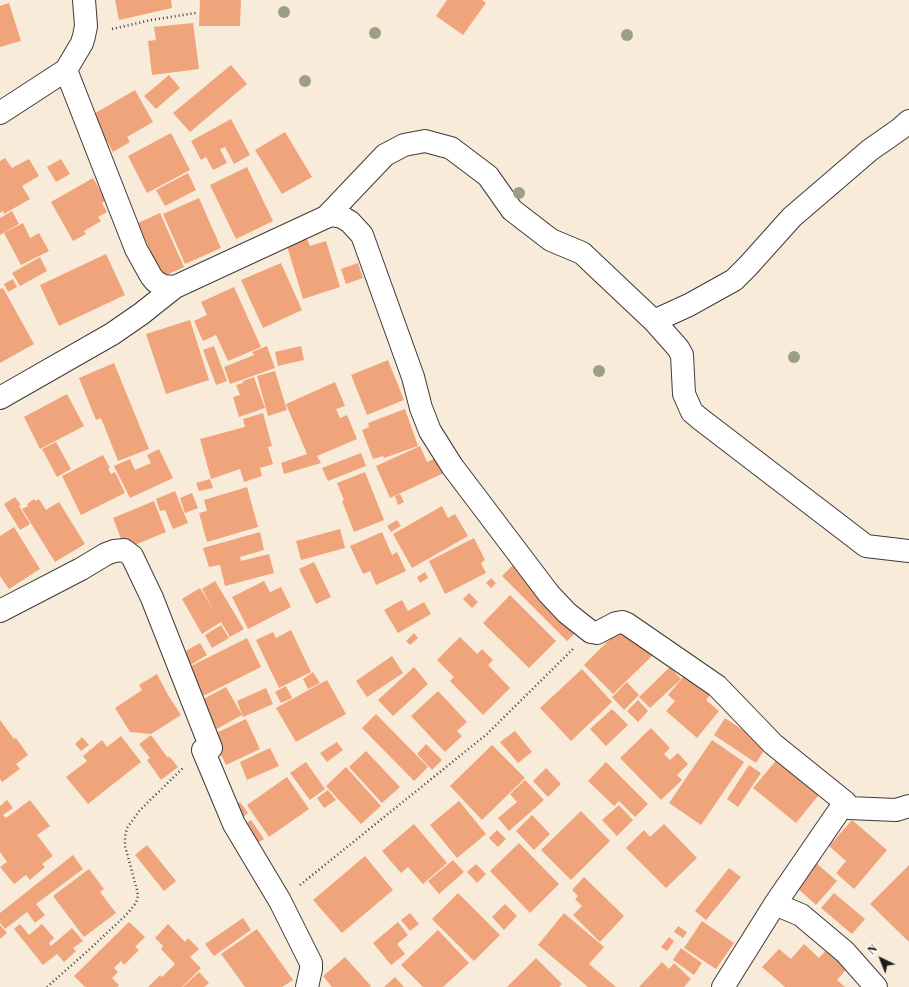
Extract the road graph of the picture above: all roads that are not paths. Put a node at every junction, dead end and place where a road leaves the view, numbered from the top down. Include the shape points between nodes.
1 (84, 0) edge
2 (66, 70) junction
3 (0, 113) edge
4 (909, 121) edge
5 (326, 217) junction
6 (175, 287) junction
7 (654, 321) junction
8 (0, 398) edge
9 (909, 551) edge
10 (0, 611) edge
11 (845, 802) junction
12 (909, 806) edge
13 (775, 904) junction
14 (307, 987) edge
15 (723, 987) edge
16 (876, 987) edge

1 - 2 street via 84,36
2 - 3 street
2 - 6 street via 136,249 155,281 163,286
4 - 7 street via 870,150 792,217 734,280
5 - 6 street
5 - 7 street via 385,155 404,145 425,141 451,148 488,176 512,210 551,240 582,254
5 - 11 street via 342,217 362,235 430,431 452,466 549,594 567,613 591,632 599,632 616,622 627,624 717,686 773,744
6 - 8 street via 112,334
7 - 9 street via 682,355 684,394 692,412 866,546
10 - 14 street via 114,550 124,550 132,556 152,598 211,748 203,750 234,824 280,901 310,963
11 - 12 street via 849,808 896,810
11 - 13 street
13 - 15 street
13 - 16 street via 801,915 845,952

